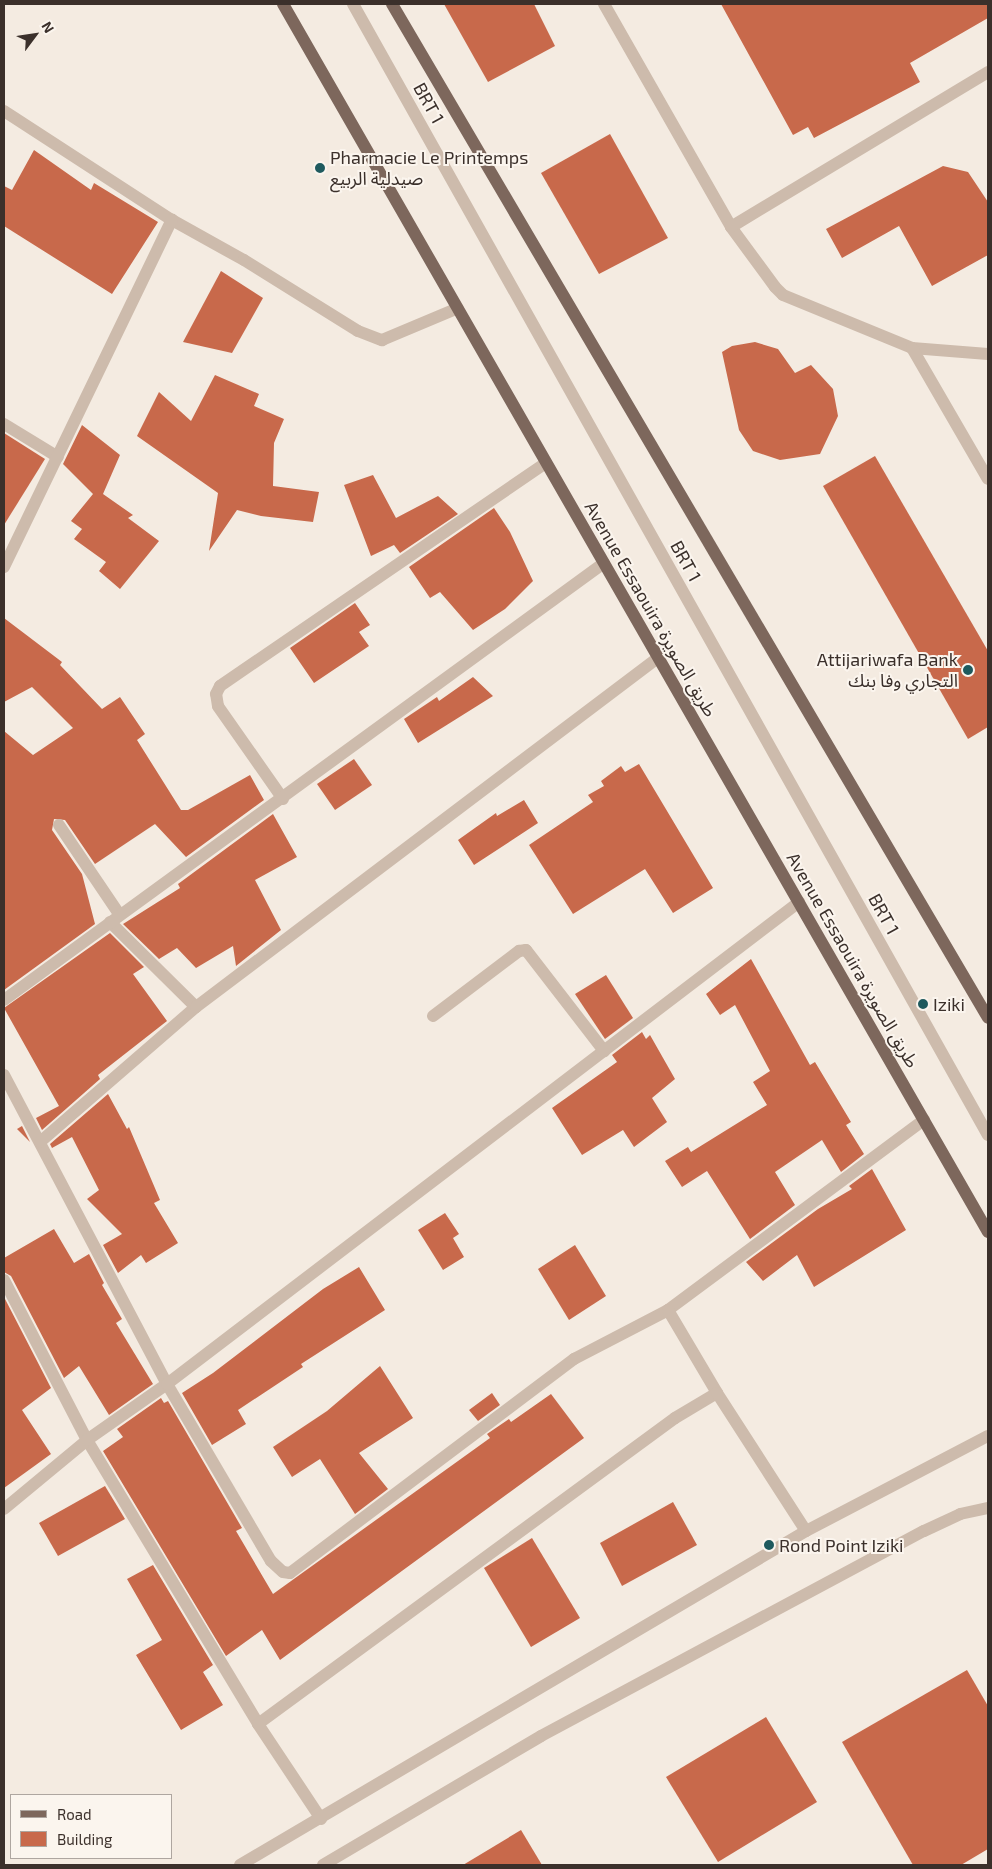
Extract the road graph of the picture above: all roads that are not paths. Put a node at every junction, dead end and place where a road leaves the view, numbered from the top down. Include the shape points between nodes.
1 (283, 4) edge
2 (353, 4) edge
3 (392, 4) edge
4 (604, 4) edge
5 (988, 72) edge
6 (4, 110) edge
7 (172, 220) junction
8 (731, 227) junction
9 (458, 308) junction
10 (912, 348) junction
11 (988, 354) edge
12 (4, 424) edge
13 (58, 457) junction
14 (546, 463) junction
15 (988, 478) edge
16 (604, 563) junction
17 (4, 567) edge
18 (659, 657) junction
19 (283, 799) junction
20 (58, 825) dead end
21 (799, 902) junction
22 (114, 918) junction
23 (4, 1000) edge
24 (196, 1007) junction
25 (433, 1016) dead end
26 (988, 1018) edge
27 (604, 1051) junction
28 (4, 1075) edge
29 (924, 1120) junction
30 (988, 1135) edge
31 (40, 1142) junction
32 (988, 1232) edge
33 (4, 1280) edge
34 (668, 1310) junction
35 (167, 1384) junction
36 (718, 1393) junction
37 (988, 1436) edge
38 (87, 1440) junction
39 (988, 1508) edge
40 (4, 1509) edge
41 (806, 1531) junction
42 (258, 1724) junction
43 (321, 1819) junction
44 (240, 1865) edge
45 (323, 1865) edge

1 - 9 main road, Avenue Essaouira طريق الصويرة
2 - 30 street, BRT 1
3 - 26 main road
4 - 8 street
5 - 8 street
6 - 7 street
7 - 9 street via 244,260 358,331 382,340
7 - 13 street
8 - 10 street via 783,295
9 - 14 main road, Avenue Essaouira طريق الصويرة
10 - 11 street
10 - 15 street
12 - 13 street
13 - 17 street
14 - 16 main road, Avenue Essaouira طريق الصويرة
14 - 19 street via 220,686 216,694 218,706
16 - 18 main road, Avenue Essaouira طريق الصويرة
16 - 19 street
18 - 21 main road, Avenue Essaouira طريق الصويرة
18 - 24 street
19 - 22 street via 171,881
20 - 22 street
21 - 27 street
21 - 29 main road, Avenue Essaouira طريق الصويرة
22 - 23 street
22 - 24 street
24 - 31 street
25 - 27 street via 526,950
27 - 35 street
28 - 31 street
29 - 32 main road, Avenue Essaouira طريق الصويرة
29 - 34 street
31 - 35 street
33 - 38 street
34 - 35 street via 574,1359 290,1573 283,1572 271,1561
34 - 36 street
35 - 38 street
36 - 41 street
36 - 42 street via 675,1418
37 - 41 street
38 - 40 street
38 - 42 street
39 - 45 street via 960,1514 924,1531 567,1722
41 - 43 street
42 - 43 street
43 - 44 street

